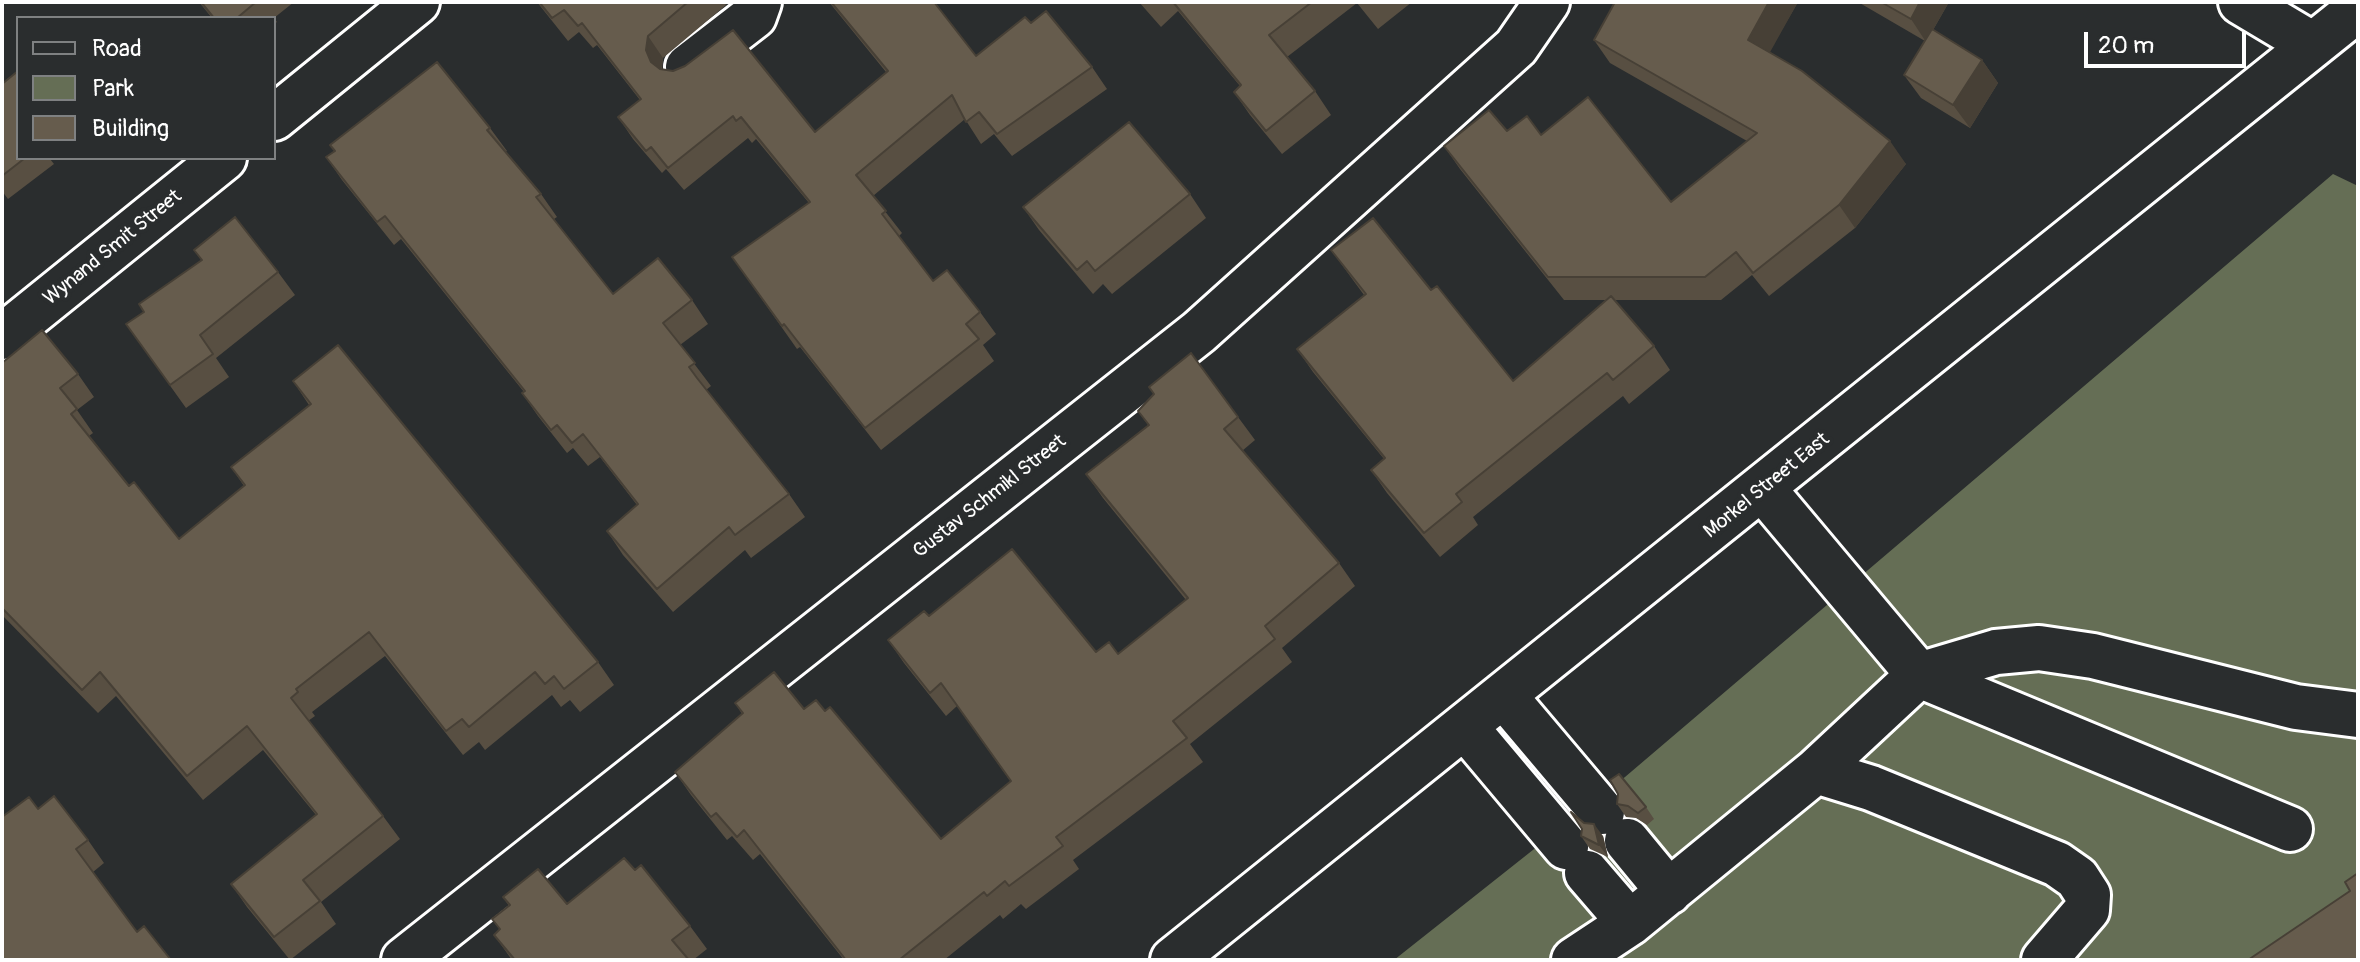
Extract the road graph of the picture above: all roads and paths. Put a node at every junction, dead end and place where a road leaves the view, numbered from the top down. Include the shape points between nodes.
1 (417, 2) edge
2 (759, 2) edge
3 (1547, 2) edge
4 (2241, 2) edge
5 (2358, 9) edge
6 (2313, 45) junction
7 (686, 68) edge
8 (276, 116) edge
9 (222, 160) edge
10 (2, 337) edge
11 (1763, 489) junction
12 (1919, 675) junction
13 (1505, 697) junction
14 (2358, 715) edge
15 (1466, 728) junction
16 (1816, 771) junction
17 (2290, 829) dead end
18 (1669, 892) junction
19 (1630, 923) junction
20 (404, 960) edge
21 (1173, 960) edge
22 (1574, 960) edge
23 (2044, 960) edge

1 - 8 street
2 - 7 street via 754,16
3 - 20 street, Gustav Schmikl Street via 1516,47 1199,332
4 - 6 street
5 - 6 street, Morkel Street East
6 - 11 street, Morkel Street East
9 - 10 street, Wynand Smit Street
11 - 12 street
11 - 13 street, Morkel Street East
12 - 14 street via 1996,652 2039,648 2093,656 2296,707
12 - 16 street
12 - 17 street
13 - 15 street, Morkel Street East
13 - 18 street
15 - 19 street
15 - 21 street, Morkel Street East
16 - 18 street
16 - 23 street via 2057,864 2077,878 2088,895 2087,910
18 - 19 street
19 - 22 street

